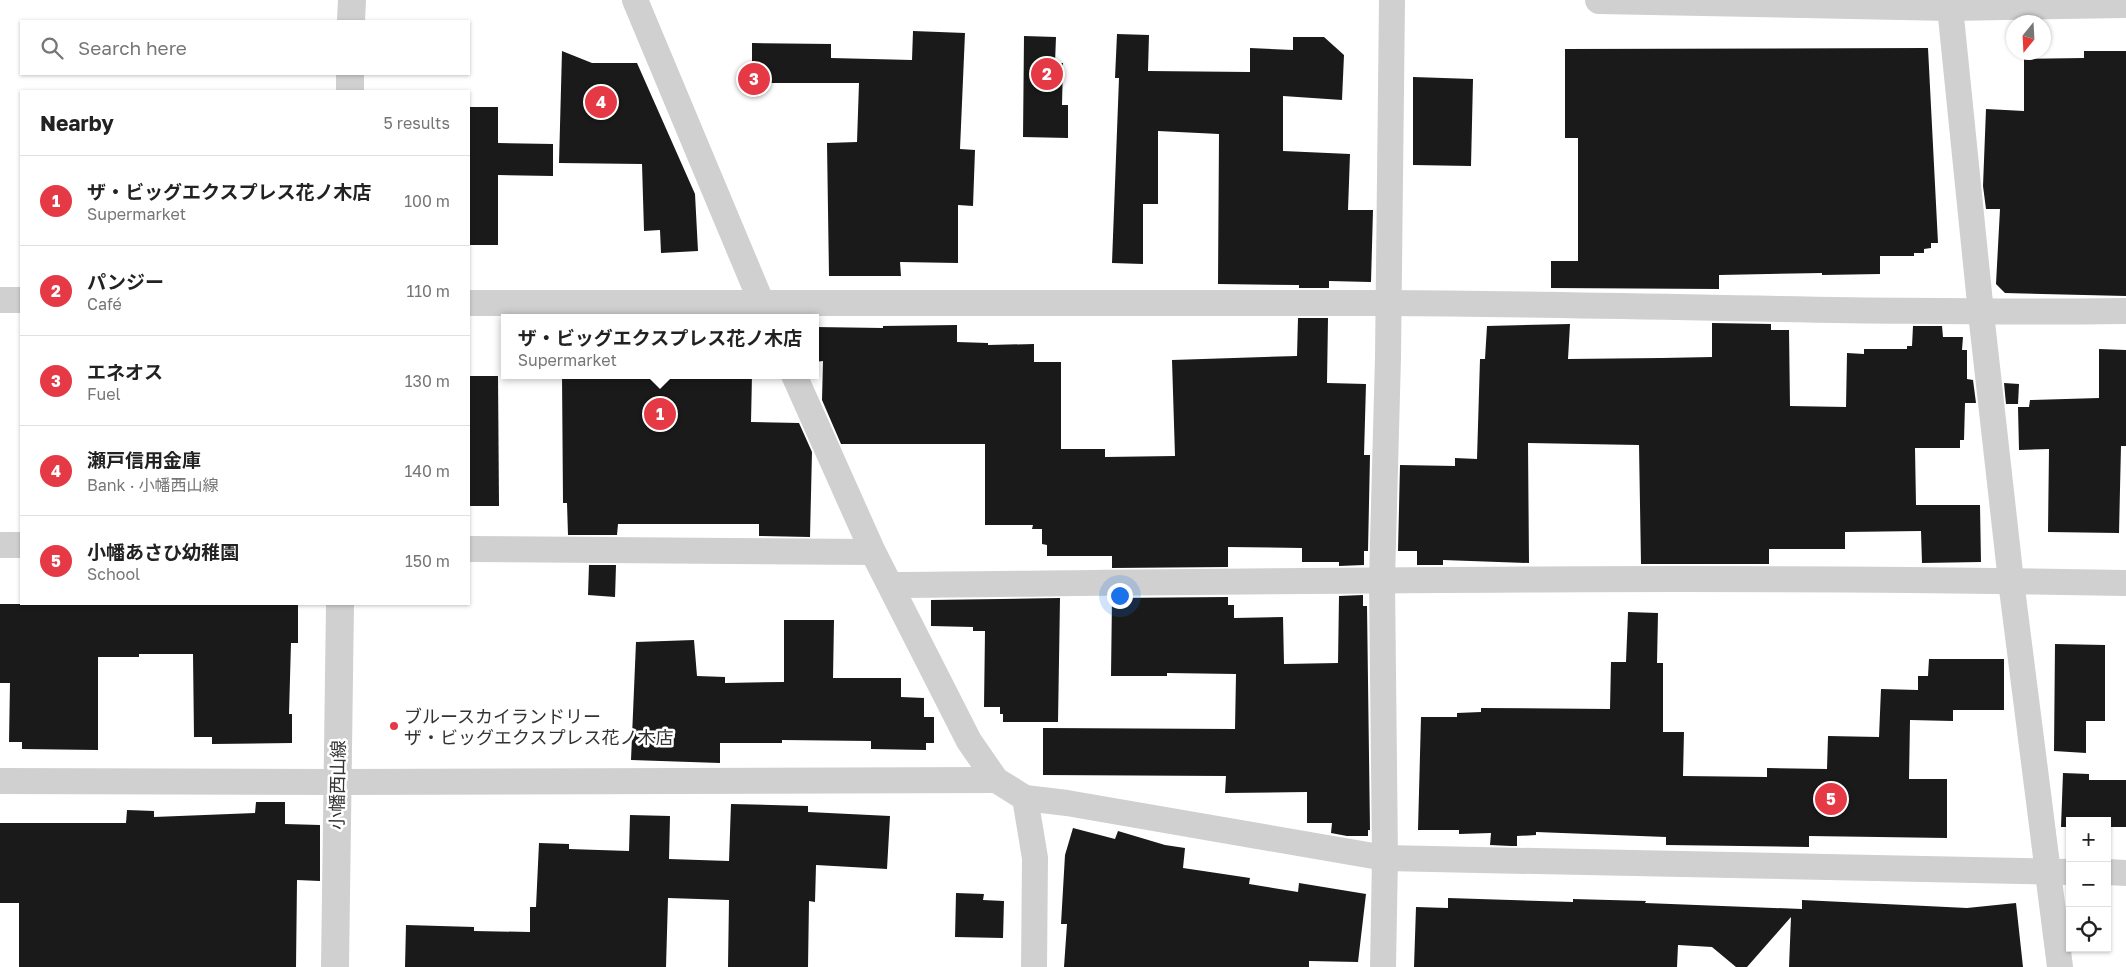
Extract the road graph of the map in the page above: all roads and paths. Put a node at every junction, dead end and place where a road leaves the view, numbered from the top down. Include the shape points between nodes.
1 (352, 0) edge
2 (635, 0) edge
3 (1392, 0) edge
4 (1599, 0) edge
5 (2126, 4) edge
6 (1950, 7) junction
7 (351, 20) edge
8 (350, 75) edge
9 (350, 90) edge
10 (0, 300) edge
11 (20, 300) edge
12 (470, 303) edge
13 (1388, 303) junction
14 (765, 311) edge
15 (2126, 311) edge
16 (1981, 313) junction
17 (796, 379) edge
18 (0, 545) edge
19 (20, 545) edge
20 (470, 549) edge
21 (873, 552) junction
22 (1382, 580) junction
23 (2012, 581) junction
24 (2126, 583) edge
25 (891, 584) junction
26 (340, 605) edge
27 (996, 780) junction
28 (0, 781) edge
29 (337, 782) junction
30 (1025, 798) junction
31 (1385, 858) junction
32 (2059, 872) edge
33 (2111, 872) edge
34 (2126, 872) edge
35 (335, 967) edge
36 (1034, 967) edge
37 (1383, 967) edge
38 (2060, 967) edge

1 - 7 street
2 - 14 street
3 - 13 street
4 - 6 street
5 - 6 street
6 - 16 street
8 - 9 street
10 - 11 street
12 - 14 street
13 - 14 street
13 - 16 street
13 - 22 street
15 - 16 street
16 - 23 street
17 - 21 street
18 - 19 street
20 - 21 street
21 - 25 street
22 - 23 street
22 - 25 street
22 - 31 street
23 - 24 street
23 - 32 street
25 - 27 street via 969,741
26 - 29 street, 小幡西山線
27 - 29 street
27 - 30 street
28 - 29 street
29 - 35 street, 小幡西山線
30 - 31 street
30 - 36 street via 1035,858
31 - 32 street
31 - 37 street
32 - 38 street
33 - 34 street

